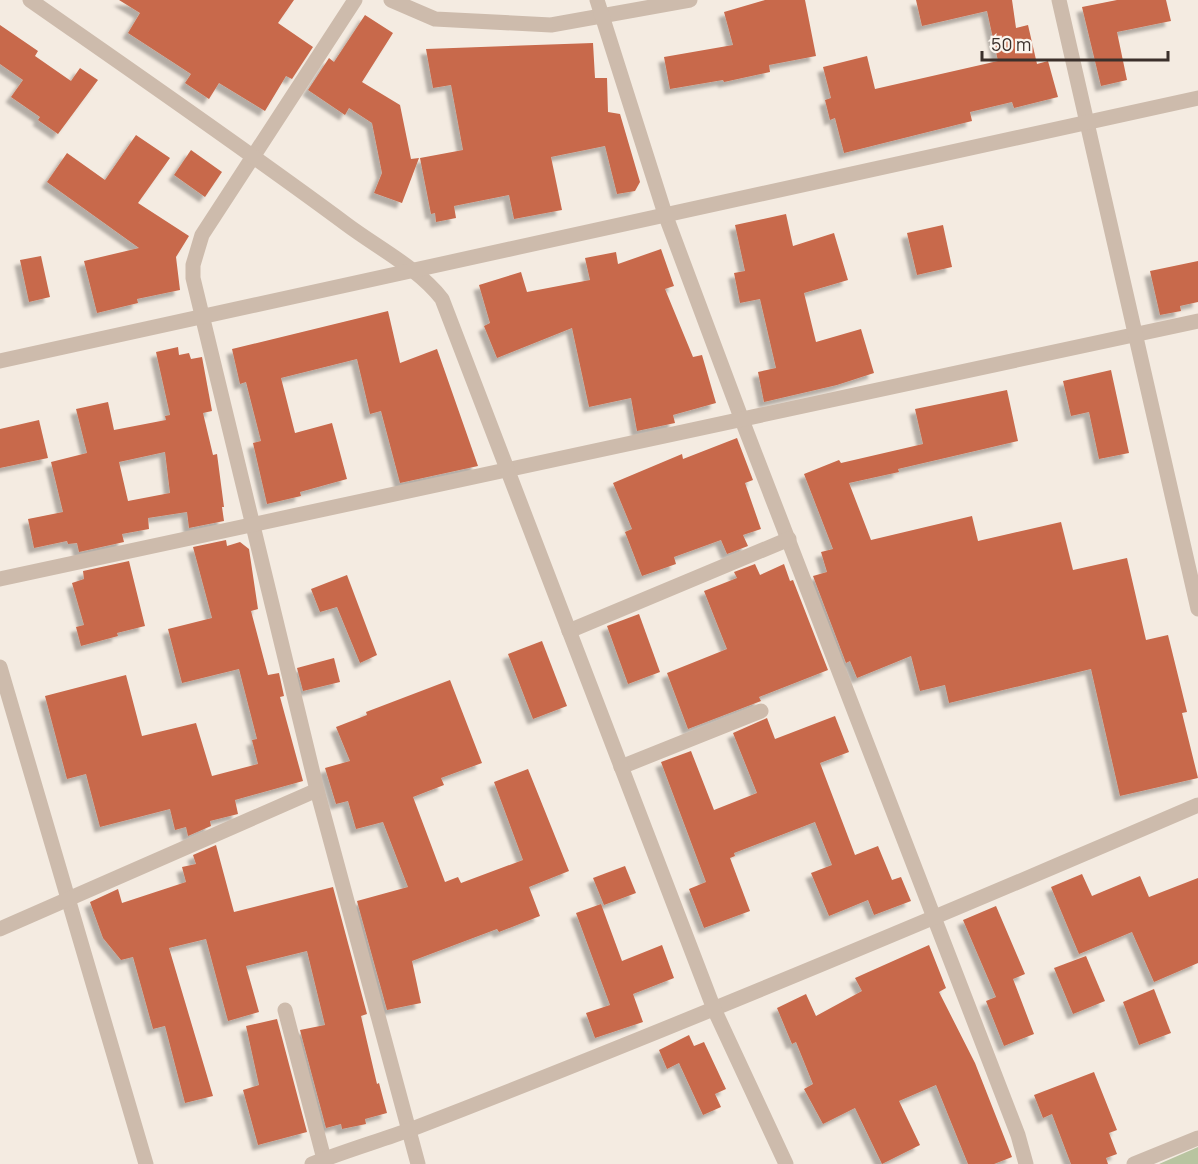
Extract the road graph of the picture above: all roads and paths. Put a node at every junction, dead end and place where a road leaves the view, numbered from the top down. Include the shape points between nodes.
1 (30, 0) edge
2 (355, 0) edge
3 (391, 0) edge
4 (597, 0) edge
5 (690, 0) edge
6 (1059, 0) edge
7 (602, 17) junction
8 (1198, 98) edge
9 (1086, 123) junction
10 (254, 156) junction
11 (664, 214) junction
12 (412, 270) junction
13 (202, 317) junction
14 (1198, 321) edge
15 (1135, 334) junction
16 (0, 361) edge
17 (742, 420) junction
18 (507, 471) junction
19 (253, 526) junction
20 (789, 539) junction
21 (0, 579) edge
22 (1198, 609) edge
23 (569, 631) junction
24 (0, 667) edge
25 (761, 711) dead end
26 (621, 766) junction
27 (317, 790) junction
28 (1198, 806) edge
29 (68, 900) junction
30 (935, 919) junction
31 (0, 929) edge
32 (714, 1009) junction
33 (285, 1010) dead end
34 (410, 1130) junction
35 (1198, 1138) edge
36 (318, 1162) edge
37 (146, 1164) edge
38 (418, 1164) edge
39 (786, 1164) edge
40 (1026, 1164) edge
41 (1134, 1164) edge

1 - 10 street
2 - 10 street
3 - 7 street via 435,19 550,26
4 - 7 street
5 - 7 street
6 - 9 street
7 - 11 street
8 - 9 street
9 - 11 street
9 - 15 street
10 - 12 street
10 - 13 street via 202,235 193,278
11 - 12 street
11 - 17 street
12 - 13 street
12 - 18 street via 442,299
13 - 16 street
13 - 19 street
14 - 15 street
15 - 17 street
15 - 22 street
17 - 18 street
17 - 20 street
18 - 19 street
18 - 23 street
19 - 21 street
19 - 27 street
20 - 23 street
20 - 30 street
23 - 26 street
24 - 29 street
25 - 26 street
26 - 32 street
27 - 29 street
27 - 34 street
28 - 30 street
29 - 31 street
29 - 37 street
30 - 32 street
30 - 40 street
32 - 34 street
32 - 39 street
33 - 36 street
34 - 36 street
34 - 38 street
35 - 41 street

